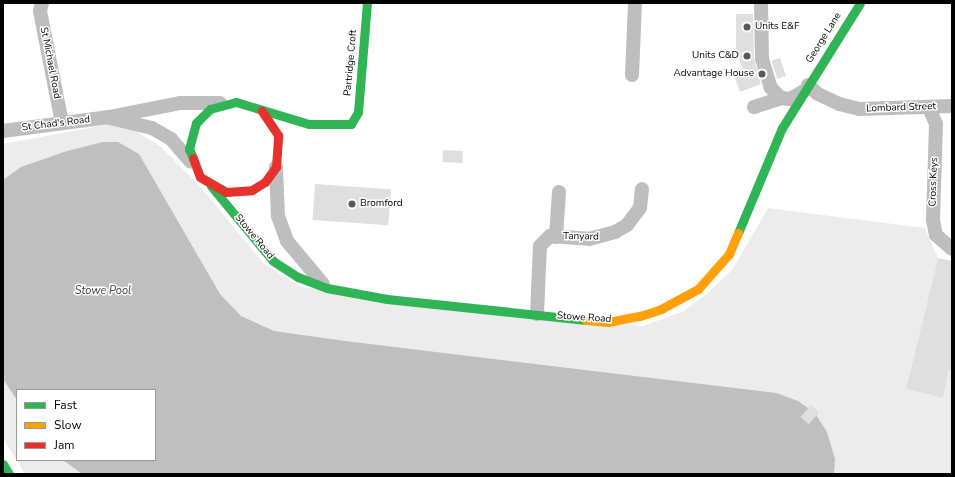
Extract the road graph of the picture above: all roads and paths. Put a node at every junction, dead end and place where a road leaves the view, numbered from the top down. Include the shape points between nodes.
1 (367, 3) edge
2 (635, 3) edge
3 (761, 3) edge
4 (860, 3) edge
5 (39, 6) edge
6 (632, 75) dead end
7 (806, 88) junction
8 (781, 98) junction
9 (224, 103) junction
10 (952, 106) edge
11 (754, 107) dead end
12 (929, 108) junction
13 (262, 112) junction
14 (109, 117) junction
15 (62, 123) junction
16 (309, 124) junction
17 (3, 131) edge
18 (279, 143) junction
19 (192, 164) junction
20 (276, 167) junction
21 (211, 186) junction
22 (642, 189) dead end
23 (559, 192) dead end
24 (556, 237) junction
25 (952, 249) edge
26 (327, 288) junction
27 (537, 314) junction
28 (3, 464) edge
29 (9, 474) edge

1 - 16 street, Partridge Croft via 358,112 351,124
2 - 6 street
3 - 8 street via 762,59 771,88
4 - 7 street, George Lane
5 - 15 street, St Michael Road
7 - 8 street via 790,99
7 - 12 street, Lombard Street via 839,104 859,109
7 - 27 street, Stowe Road via 782,128 730,254 698,289 661,309 608,322
8 - 11 street
9 - 13 street via 251,105
9 - 14 street, St Chad's Road via 180,103
9 - 19 street via 210,109 196,123 189,149
10 - 12 street, Lombard Street
12 - 25 street, Cross Keys via 936,124 933,220 936,235
13 - 16 street
13 - 18 street via 272,122
14 - 15 street, St Chad's Road
14 - 19 street, St Chad's Road via 152,128 171,139
15 - 17 street, St Chad's Road
16 - 18 street via 292,129
18 - 20 street
19 - 21 street via 200,177
20 - 21 street via 265,182 252,190 238,193
20 - 26 street via 278,216 287,241
21 - 26 street, Stowe Road via 273,260 298,277
22 - 24 street, Tanyard via 640,208 627,225 616,232 603,238
23 - 24 street
24 - 27 street, Tanyard via 550,236 540,246
26 - 27 street, Stowe Road via 387,298
28 - 29 street

